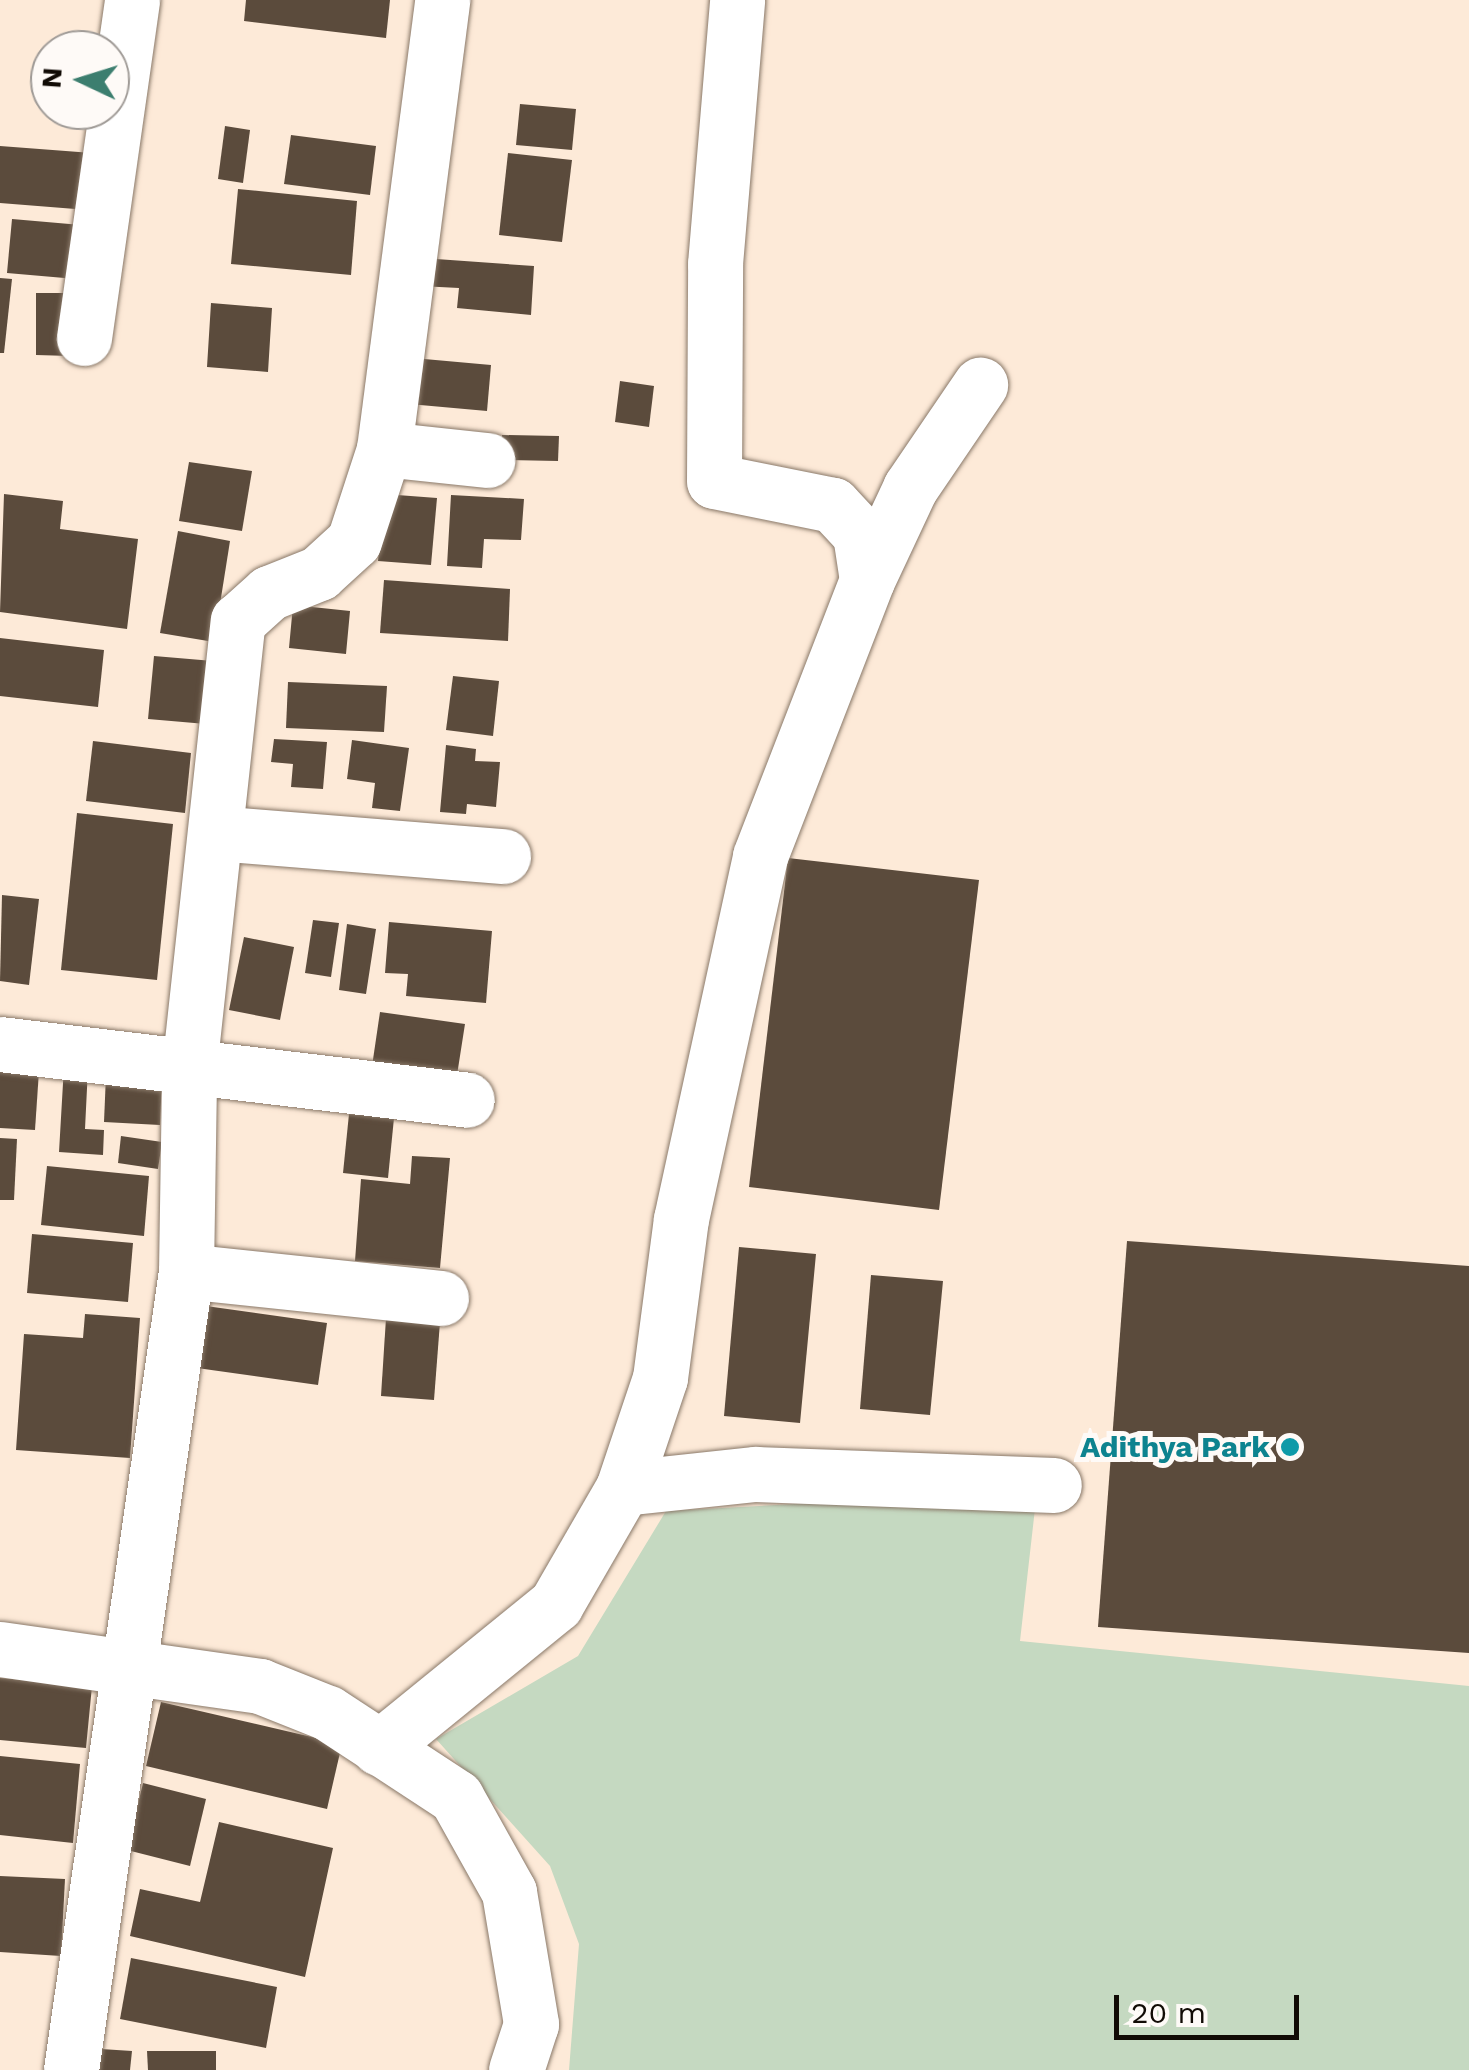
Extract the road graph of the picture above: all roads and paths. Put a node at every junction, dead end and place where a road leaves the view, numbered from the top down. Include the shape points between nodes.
1 (132, 0) edge
2 (442, 0) edge
3 (737, 0) edge
4 (84, 338) dead end
5 (980, 385) dead end
6 (384, 449) junction
7 (486, 460) dead end
8 (868, 580) junction
9 (216, 833) junction
10 (503, 856) dead end
11 (0, 1044) edge
12 (190, 1069) junction
13 (468, 1100) dead end
14 (186, 1271) junction
15 (441, 1298) dead end
16 (1054, 1484) dead end
17 (623, 1488) junction
18 (0, 1649) edge
19 (127, 1672) junction
20 (379, 1748) junction
21 (71, 2070) edge
22 (516, 2070) edge

1 - 4 street
2 - 6 street
3 - 8 street via 715,264 714,482 832,505 860,534
5 - 8 street via 910,488
6 - 7 street
6 - 9 street via 354,541 318,572 269,593 238,621
8 - 17 street via 760,856 681,1219 660,1378
9 - 10 street
9 - 12 street
11 - 12 street
12 - 13 street
12 - 14 street
14 - 15 street
14 - 19 street
16 - 17 street via 754,1474
17 - 20 street via 556,1604
18 - 19 street
19 - 20 street via 260,1686 328,1713
19 - 21 street
20 - 22 street via 456,1797 508,1892 531,2024

